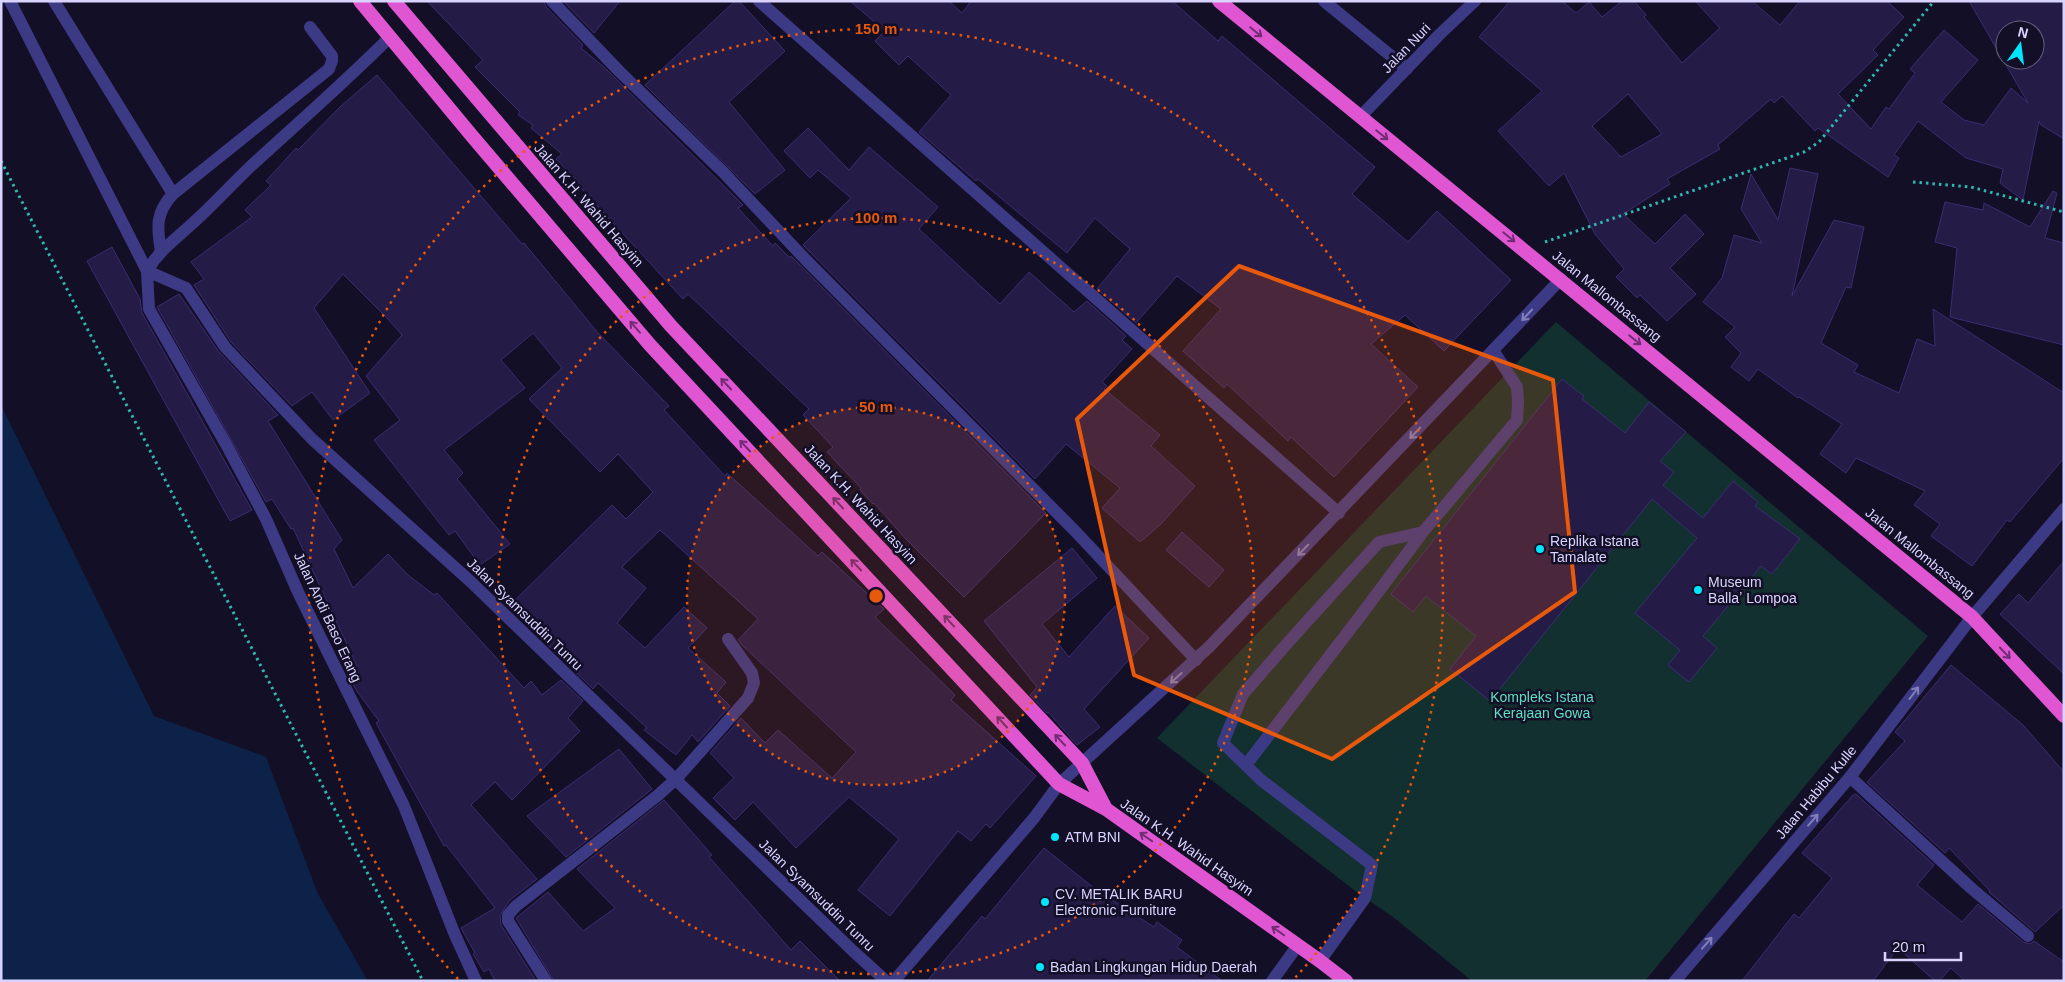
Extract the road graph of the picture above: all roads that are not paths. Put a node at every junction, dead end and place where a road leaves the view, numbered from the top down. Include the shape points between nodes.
1 (10, 1) edge
2 (54, 1) edge
3 (360, 1) edge
4 (394, 1) edge
5 (552, 1) edge
6 (759, 1) edge
7 (1219, 1) edge
8 (1324, 1) edge
9 (1475, 1) edge
10 (310, 27) dead end
11 (390, 37) junction
12 (1407, 70) junction
13 (1360, 117) junction
14 (173, 194) junction
15 (161, 252) junction
16 (147, 271) junction
17 (1561, 279) junction
18 (1493, 350) junction
19 (2064, 509) edge
20 (1339, 513) junction
21 (1423, 532) junction
22 (1972, 617) junction
23 (728, 639) dead end
24 (1196, 660) junction
25 (2064, 716) edge
26 (1082, 763) junction
27 (1246, 765) junction
28 (1850, 777) junction
29 (676, 779) junction
30 (1060, 784) junction
31 (1106, 809) junction
32 (2028, 936) dead end
33 (1298, 945) junction
34 (1320, 961) junction
35 (476, 981) edge
36 (546, 981) edge
37 (886, 981) edge
38 (894, 981) edge
39 (1272, 981) edge
40 (1346, 981) edge
41 (1676, 981) edge

1 - 16 street
2 - 14 street
3 - 11 highway
26 -> 4 highway, Jalan K.H. Wahid Hasyim via 671,326
5 - 24 street via 1075,531
6 - 20 street
7 -> 13 highway, Jalan Mallombassang
8 - 12 street
9 - 12 street, Jalan Nuri
10 - 14 street via 332,56 329,69
11 - 15 street
30 -> 11 highway via 650,345
12 - 13 street, Jalan Nuri
13 -> 17 highway, Jalan Mallombassang
14 - 15 street via 159,215
15 - 16 street
16 - 29 street, Jalan Syamsuddin Tunru via 186,288 225,347 312,439 463,574
16 - 35 street, Jalan Andi Baso Erang via 149,309 266,519 306,609 404,806
17 -> 18 street
17 -> 22 highway, Jalan Mallombassang
18 -> 20 street
18 - 21 street via 1517,387 1517,420
19 - 22 street, Jalan Habibu Kulle
20 -> 24 street
21 - 27 street
21 - 27 street via 1379,542 1243,694 1223,742
22 -> 25 highway, Jalan Mallombassang
28 -> 22 street, Jalan Habibu Kulle
23 - 29 street via 752,673 753,687 748,698
24 -> 26 street
26 - 30 street
26 - 31 highway, Jalan K.H. Wahid Hasyim
27 - 34 street via 1372,865 1365,898
28 - 32 street
41 -> 28 street, Jalan Habibu Kulle
29 - 36 street via 508,915 508,921
29 - 37 street, Jalan Syamsuddin Tunru
30 - 31 highway
30 - 38 street
33 -> 31 highway, Jalan K.H. Wahid Hasyim
33 - 34 highway, Jalan K.H. Wahid Hasyim
33 - 39 street
34 - 40 highway, Jalan K.H. Wahid Hasyim

